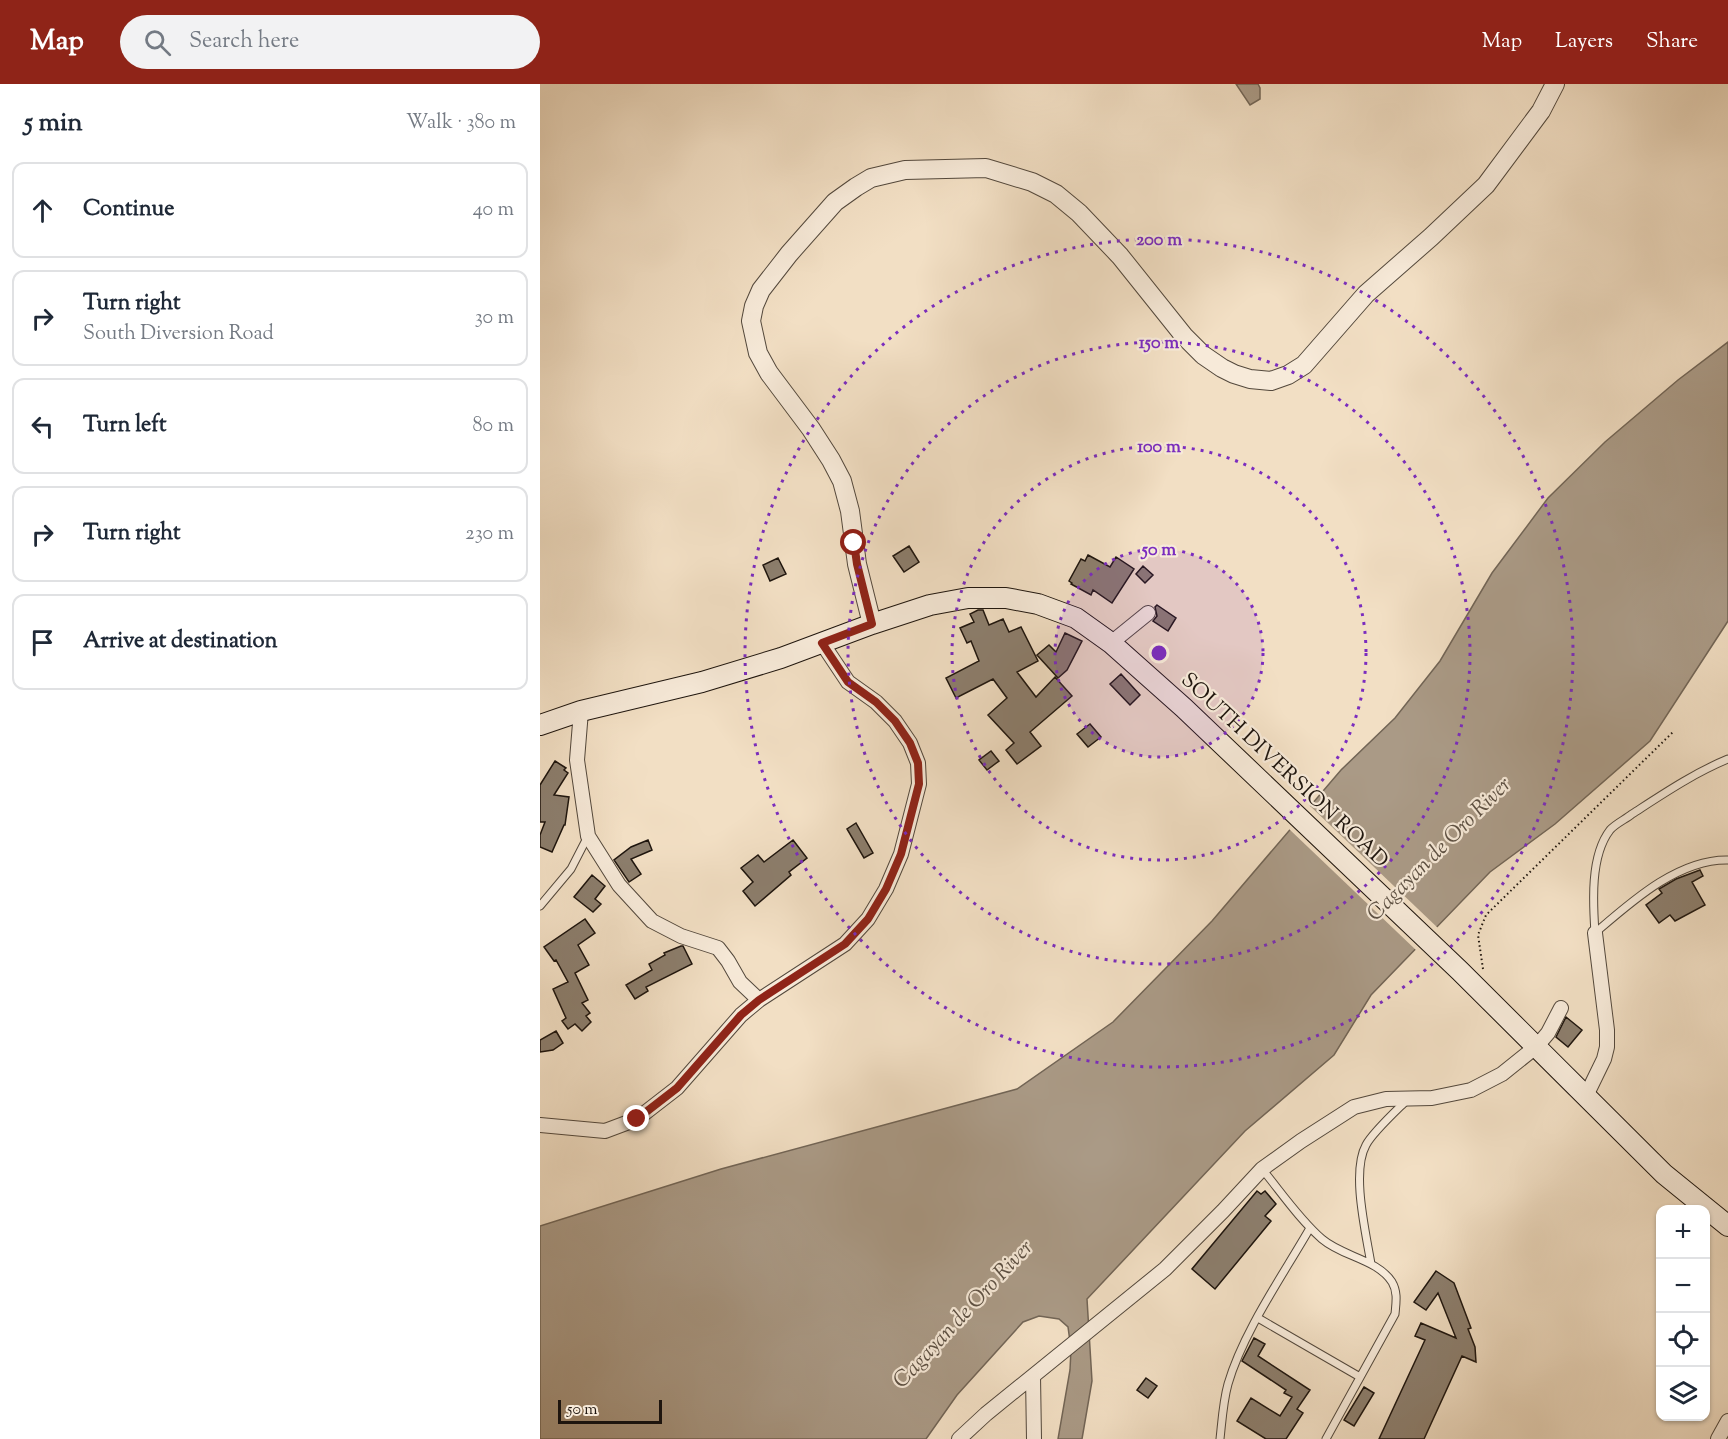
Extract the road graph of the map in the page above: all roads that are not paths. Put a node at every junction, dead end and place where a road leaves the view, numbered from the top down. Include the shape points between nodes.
1 (1555, 84) edge
2 (1148, 613) dead end
3 (872, 624) junction
4 (822, 643) junction
5 (1111, 643) junction
6 (581, 711) junction
7 (540, 725) edge
8 (1728, 759) edge
9 (588, 836) junction
10 (1728, 860) edge
11 (540, 906) edge
12 (1595, 933) junction
13 (759, 1000) junction
14 (1561, 1008) dead end
15 (1538, 1047) junction
16 (1586, 1096) junction
17 (1409, 1098) junction
18 (540, 1125) edge
19 (1262, 1169) junction
20 (1728, 1226) edge
21 (1310, 1228) junction
22 (1371, 1264) junction
23 (1258, 1318) junction
24 (1037, 1372) junction
25 (1360, 1377) junction
26 (1727, 1423) edge
27 (959, 1439) edge
28 (1034, 1439) edge
29 (1220, 1439) edge
30 (1326, 1439) edge
31 (1718, 1439) edge

1 - 3 street via 1541,111 1486,185 1366,294 1304,365 1271,381 1234,374 1203,355 1079,213 1056,194 1032,182 986,168 905,170 871,178 835,202 761,290 751,321 758,353 769,373 812,429 842,481
2 - 5 street
3 - 4 main road, SOUTH DIVERSION ROAD
3 - 5 main road, SOUTH DIVERSION ROAD via 930,605 968,598 1006,598 1038,604 1076,618
4 - 6 main road, SOUTH DIVERSION ROAD via 702,682
4 - 13 street via 848,682 895,721 918,763 919,784 901,854 868,919 845,944
5 - 15 main road, SOUTH DIVERSION ROAD
6 - 7 main road, SOUTH DIVERSION ROAD
6 - 9 street via 577,760
8 - 12 lane via 1680,784 1611,829 1601,846 1595,877
9 - 11 lane via 572,869
9 - 13 street via 619,885 652,921 718,948 740,982
10 - 12 lane via 1699,865 1659,882
12 - 16 street via 1608,1030 1604,1059
13 - 18 street via 677,1088 637,1119 605,1131
14 - 15 street
15 - 16 main road, SOUTH DIVERSION ROAD
15 - 17 street via 1502,1074 1471,1090
16 - 20 main road, SOUTH DIVERSION ROAD via 1664,1174
17 - 19 street via 1354,1107
17 - 22 lane via 1366,1143 1359,1164
19 - 21 lane
19 - 24 street via 1165,1269
21 - 22 lane via 1335,1248
21 - 23 lane
22 - 25 lane via 1394,1284 1397,1299 1395,1314
23 - 25 lane
23 - 29 lane via 1234,1363
24 - 27 street
24 - 28 street
25 - 30 lane
26 - 31 street

